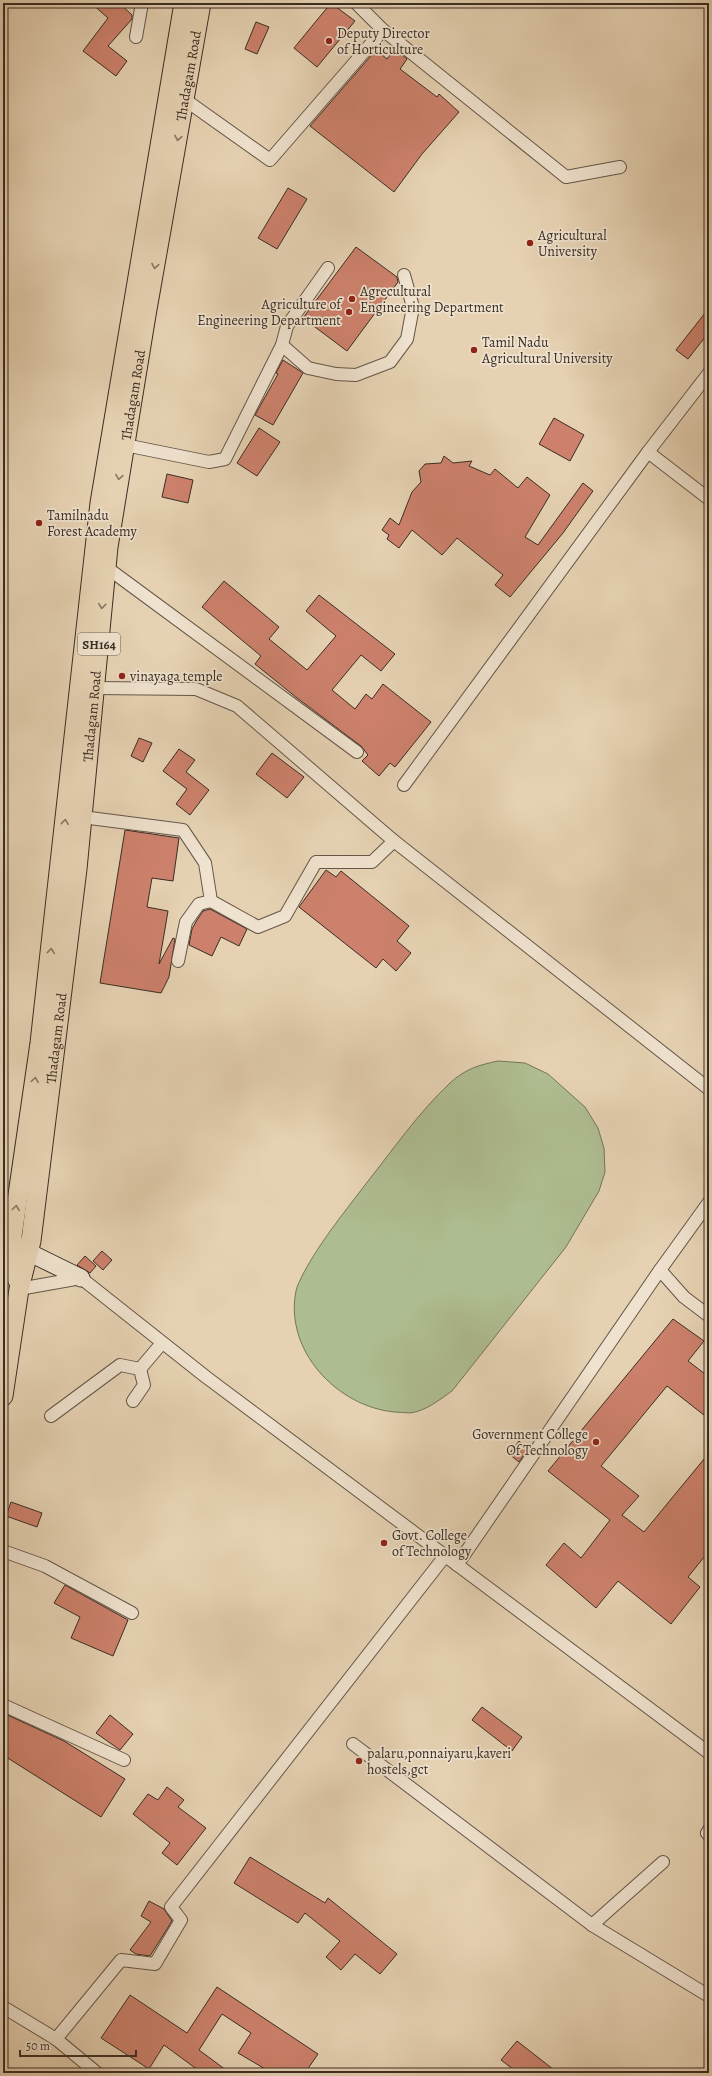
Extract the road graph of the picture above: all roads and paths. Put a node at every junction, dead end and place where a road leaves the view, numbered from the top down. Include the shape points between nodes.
1 (142, 3) edge
2 (184, 3) edge
3 (201, 3) edge
4 (356, 3) edge
5 (383, 30) junction
6 (136, 37) dead end
7 (184, 99) junction
8 (620, 167) dead end
9 (328, 268) dead end
10 (404, 275) dead end
11 (282, 345) junction
12 (709, 373) edge
13 (124, 445) junction
14 (648, 452) junction
15 (709, 499) edge
16 (106, 567) junction
17 (94, 688) junction
18 (358, 752) dead end
19 (404, 785) dead end
20 (82, 817) junction
21 (394, 840) junction
22 (211, 901) junction
23 (178, 961) dead end
24 (709, 1089) edge
25 (709, 1202) edge
26 (15, 1248) edge
27 (660, 1270) junction
28 (81, 1278) junction
29 (19, 1289) junction
30 (709, 1316) edge
31 (162, 1342) junction
32 (140, 1369) junction
33 (3, 1396) edge
34 (133, 1401) dead end
35 (51, 1416) dead end
36 (3, 1551) edge
37 (445, 1556) junction
38 (457, 1565) junction
39 (132, 1613) dead end
40 (3, 1705) edge
41 (353, 1744) dead end
42 (709, 1753) edge
43 (124, 1760) dead end
44 (709, 1830) edge
45 (709, 1835) edge
46 (663, 1862) dead end
47 (592, 1925) junction
48 (709, 1996) edge
49 (3, 2007) edge
50 (56, 2039) junction
51 (97, 2073) edge

1 - 6 street
26 -> 2 main road, Thadagam Road / SH164 via 12,1236 40,1043 100,503
3 - 7 main road, Thadagam Road / SH164
4 - 5 street
5 - 7 street via 270,160
5 - 8 street via 566,177
7 -> 13 main road, Thadagam Road / SH164
9 - 11 street via 287,326
10 - 11 street via 413,307 408,339 390,362 356,375 336,374 308,368
11 - 13 street via 225,459 209,462
12 - 14 street
13 -> 16 main road, Thadagam Road / SH164
14 - 15 street
14 - 19 street
16 -> 17 main road, Thadagam Road / SH164
16 - 18 street
17 - 20 main road, Thadagam Road / SH164
17 - 21 street via 196,689 237,706
20 - 22 street via 183,830 206,864
20 - 26 main road, Thadagam Road / SH164 via 77,869
21 - 22 street via 372,862 316,862 285,916 258,927
21 - 24 street
22 - 23 street via 199,904 186,922
25 - 27 street
26 - 28 main road
26 - 29 main road, Thadagam Road / SH164
27 - 30 street via 684,1297
27 - 38 street
28 - 29 street
28 - 31 street
29 - 33 main road, Thadagam Road / SH164
31 - 32 street
31 - 37 street
32 - 34 street via 144,1385
32 - 35 street via 120,1365
36 - 39 street via 45,1566
37 - 38 street
37 - 50 street via 171,1907 181,1920 155,1964 121,1960
38 - 42 street
40 - 43 street
41 - 47 street
44 - 45 street
46 - 47 street
47 - 48 street
49 - 50 street
50 - 51 street

